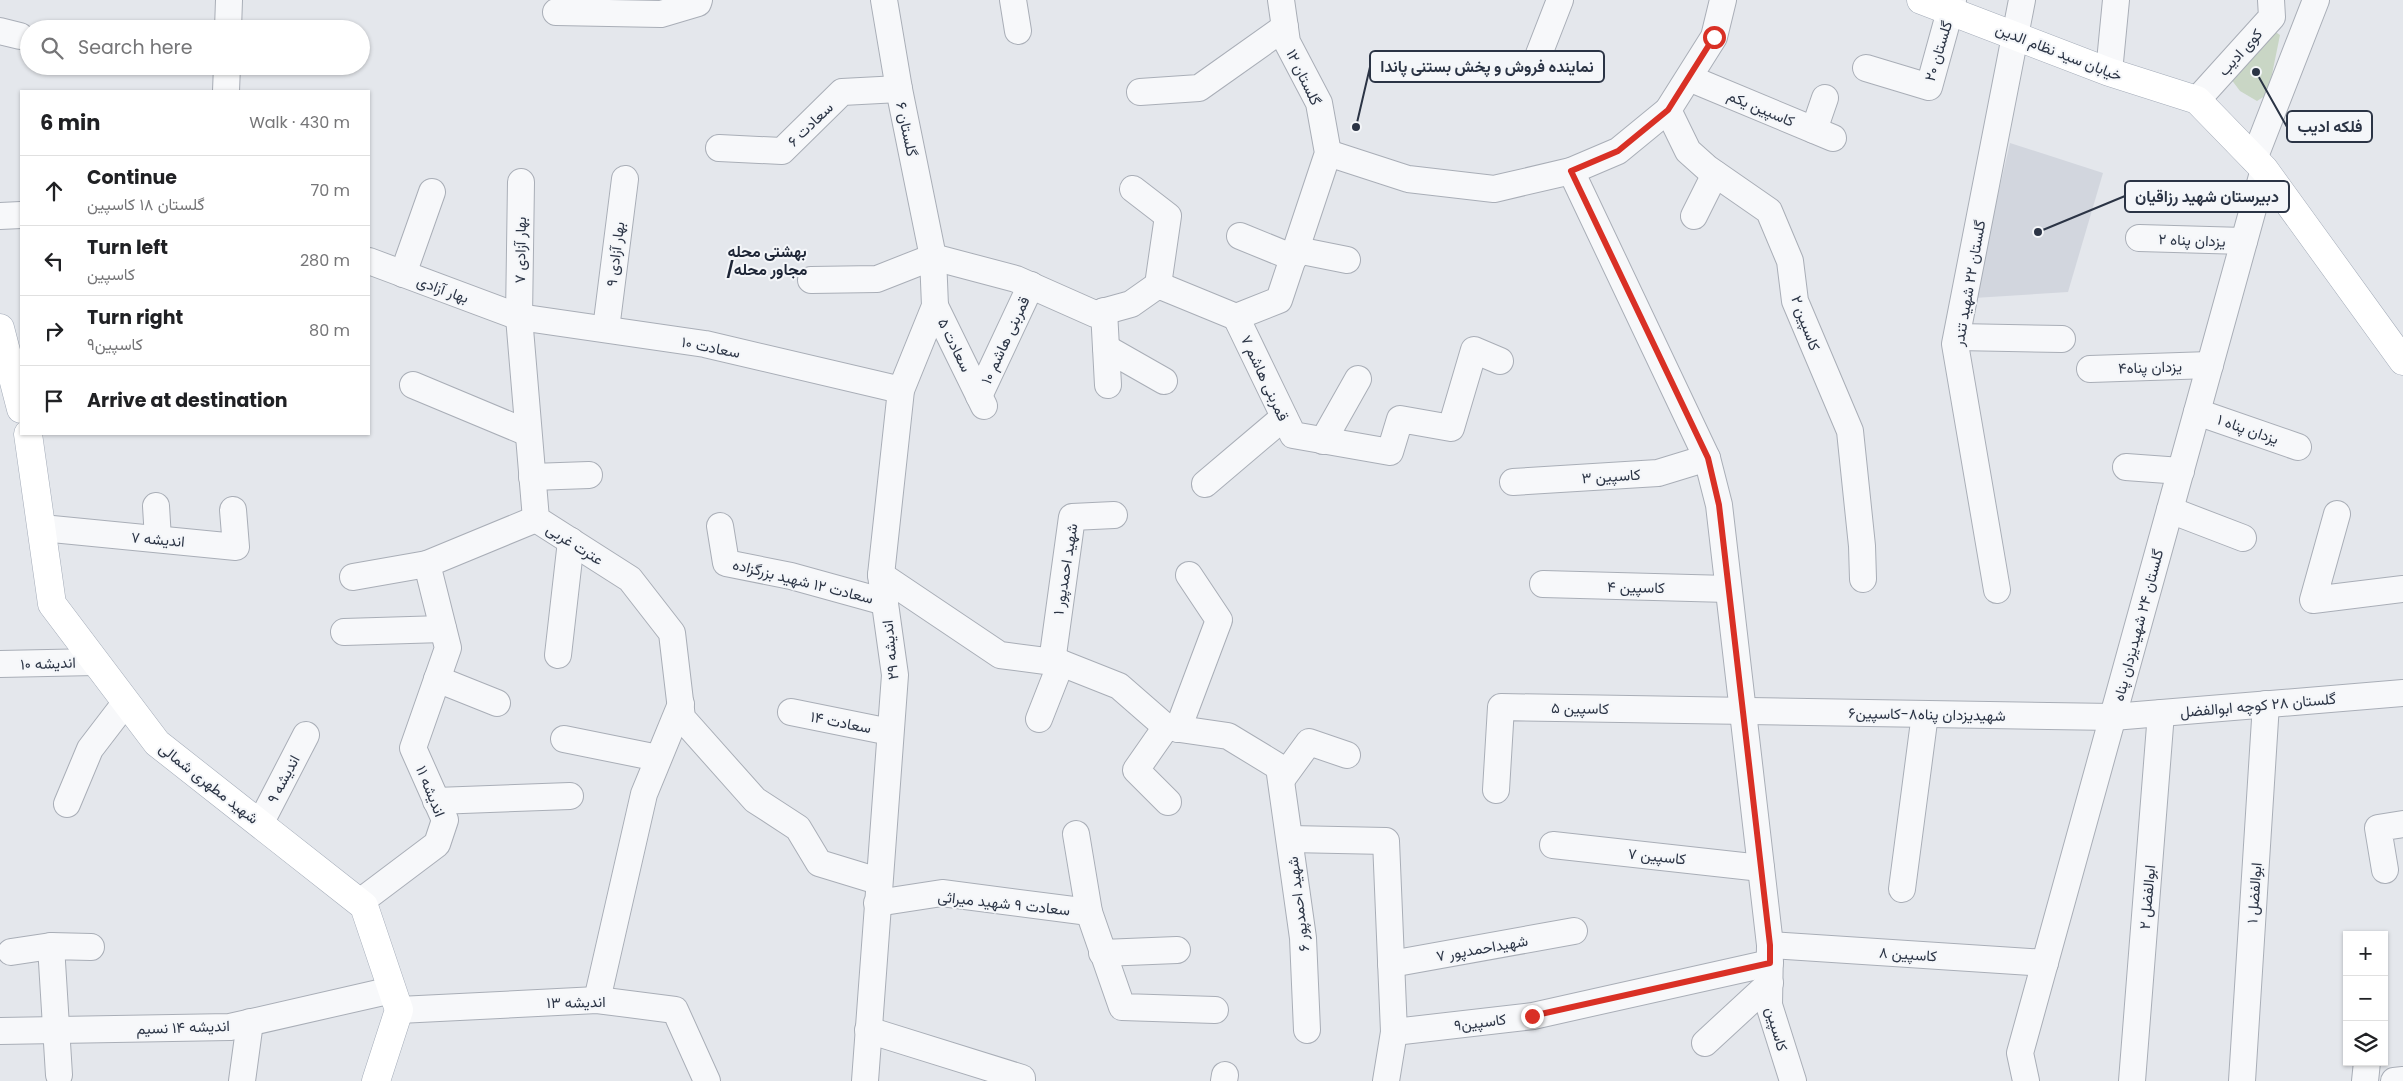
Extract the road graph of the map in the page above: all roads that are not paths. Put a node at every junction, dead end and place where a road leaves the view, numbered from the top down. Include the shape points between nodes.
1 (229, 0) edge
2 (699, 0) edge
3 (884, 0) edge
4 (1013, 0) edge
5 (1281, 0) edge
6 (1560, 0) edge
7 (1723, 0) edge
8 (1921, 0) edge
9 (2022, 0) edge
10 (2116, 0) edge
11 (2316, 0) edge
12 (1952, 6) edge
13 (2271, 9) edge
14 (556, 12) dead end
15 (228, 20) edge
16 (1285, 27) junction
17 (2305, 29) junction
18 (1018, 31) dead end
19 (2014, 35) junction
20 (1538, 54) dead end
21 (1866, 68) dead end
22 (2109, 72) junction
23 (227, 75) edge
24 (1689, 78) junction
25 (898, 89) junction
26 (226, 90) edge
27 (1140, 92) dead end
28 (1825, 98) dead end
29 (2197, 100) junction
30 (1668, 110) junction
31 (719, 148) dead end
32 (1328, 153) junction
33 (2259, 164) junction
34 (1571, 171) junction
35 (1715, 174) junction
36 (625, 179) dead end
37 (521, 182) dead end
38 (1133, 190) dead end
39 (432, 192) dead end
40 (20, 215) edge
41 (0, 216) edge
42 (1694, 216) dead end
43 (1240, 236) dead end
44 (2139, 238) dead end
45 (2244, 241) junction
46 (1295, 254) junction
47 (934, 257) junction
48 (1347, 260) dead end
49 (370, 261) edge
50 (402, 274) junction
51 (811, 280) dead end
52 (1158, 284) junction
53 (1031, 285) junction
54 (935, 306) junction
55 (1104, 311) junction
56 (519, 317) junction
57 (1236, 317) junction
58 (0, 328) edge
59 (606, 329) junction
60 (1957, 337) junction
61 (2062, 340) dead end
62 (1106, 348) junction
63 (1500, 361) dead end
64 (2403, 361) edge
65 (2210, 365) junction
66 (2090, 370) dead end
67 (1358, 378) dead end
68 (17, 379) edge
69 (1164, 381) dead end
70 (414, 385) dead end
71 (1108, 385) dead end
72 (901, 390) junction
73 (20, 402) edge
74 (983, 404) joint
75 (2197, 412) junction
76 (1284, 417) junction
77 (528, 434) junction
78 (28, 435) edge
79 (1323, 441) junction
80 (2298, 447) dead end
81 (1708, 458) junction
82 (2126, 467) dead end
83 (2181, 471) junction
84 (589, 476) dead end
85 (532, 477) junction
86 (1513, 482) dead end
87 (1206, 484) dead end
88 (156, 506) dead end
89 (233, 510) dead end
90 (2170, 510) junction
91 (2337, 514) dead end
92 (1114, 515) dead end
93 (536, 519) junction
94 (720, 526) dead end
95 (42, 528) junction
96 (2243, 538) dead end
97 (158, 540) junction
98 (571, 541) junction
99 (426, 564) junction
100 (881, 575) junction
101 (1189, 575) dead end
102 (354, 577) dead end
103 (1863, 579) dead end
104 (1543, 584) dead end
105 (1728, 589) junction
106 (2403, 589) edge
107 (1997, 590) dead end
108 (885, 602) junction
109 (344, 632) dead end
110 (446, 638) junction
111 (558, 655) dead end
112 (95, 662) junction
113 (1057, 663) junction
114 (0, 664) edge
115 (437, 679) junction
116 (2403, 693) edge
117 (126, 702) junction
118 (497, 703) dead end
119 (2266, 704) junction
120 (1742, 710) junction
121 (681, 711) junction
122 (791, 712) dead end
123 (2161, 713) junction
124 (1925, 714) junction
125 (2113, 717) junction
126 (1039, 719) dead end
127 (1172, 728) junction
128 (890, 732) junction
129 (306, 735) dead end
130 (564, 739) dead end
131 (1347, 755) dead end
132 (658, 758) junction
133 (1282, 779) junction
134 (1496, 790) dead end
135 (570, 796) dead end
136 (436, 801) junction
137 (1168, 802) dead end
138 (67, 804) dead end
139 (260, 824) junction
140 (2403, 824) edge
141 (1076, 834) dead end
142 (1290, 839) junction
143 (1553, 845) dead end
144 (1761, 868) junction
145 (2385, 870) dead end
146 (1902, 889) dead end
147 (878, 892) junction
148 (360, 902) junction
149 (1089, 912) junction
150 (1574, 932) dead end
151 (51, 946) junction
152 (91, 947) dead end
153 (1177, 950) dead end
154 (11, 952) dead end
155 (1102, 953) junction
156 (1770, 963) junction
157 (2045, 963) junction
158 (1391, 964) junction
159 (395, 1000) junction
160 (597, 1000) junction
161 (1215, 1010) dead end
162 (250, 1022) junction
163 (57, 1030) junction
164 (868, 1030) junction
165 (1307, 1030) dead end
166 (0, 1031) edge
167 (1394, 1032) junction
168 (1705, 1043) dead end
169 (2367, 1066) edge
170 (59, 1075) dead end
171 (2403, 1080) edge
172 (242, 1081) edge
173 (376, 1081) edge
174 (707, 1081) edge
175 (865, 1081) edge
176 (1022, 1081) edge
177 (1386, 1081) edge
178 (1793, 1081) edge
179 (2026, 1081) edge
180 (2132, 1081) edge
181 (2242, 1081) edge
182 (2365, 1081) edge
183 (2394, 1081) edge

1 - 15 street
2 - 14 street via 661,14
3 - 25 street, گلستان ۶
4 - 18 street
5 - 16 street, گلستان ۱۲
6 - 20 street
7 - 24 street via 1714,37
8 - 12 main road, خیابان سید نظام الدین
9 - 19 street, گلستان ۲۲ شهید تندر
10 - 22 street
11 - 17 street, گلستان ۲۴ شهیدیزدان پناه
12 - 19 main road, خیابان سید نظام الدین
12 - 21 street, گلستان ۲۰ via 1929,87
13 - 17 street
13 - 29 street, کوی ادیب
16 - 27 street via 1200,88
16 - 32 street, گلستان ۱۲ via 1287,42 1319,103
17 - 33 street, گلستان ۲۴ شهیدیزدان پناه
19 - 22 main road, خیابان سید نظام الدین
19 - 60 street, گلستان ۲۲ شهید تندر
22 - 29 main road, خیابان سید نظام الدین
23 - 26 street
24 - 28 street, کاسپین یکم via 1824,134
24 - 30 street
25 - 31 street, سعادت ۶ via 842,92 782,151
25 - 47 street, گلستان ۶
29 - 33 main road
30 - 34 street via 1618,151
30 - 35 street, کاسپین ۲ via 1688,151
32 - 34 street via 1408,178 1494,188
32 - 46 street
33 - 45 street, گلستان ۲۴ شهیدیزدان پناه
33 - 64 main road
34 - 81 street, کاسپین
35 - 42 street
35 - 103 street, کاسپین ۲ via 1769,211 1790,261 1795,301 1850,431
36 - 59 street, بهار آزادی ۹
37 - 56 street, بهار آزادی ۷
38 - 52 street via 1168,216
39 - 50 street
40 - 41 street
43 - 46 street
44 - 45 street, یزدان پناه ۲
45 - 65 street, گلستان ۲۴ شهیدیزدان پناه
46 - 48 street
46 - 57 street via 1279,300
47 - 51 street via 877,279
47 - 53 street
47 - 54 street, اندیشه ۲۹
49 - 50 street, بهار آزادی
50 - 56 street, بهار آزادی
52 - 55 street via 1131,304
52 - 57 street
53 - 55 street via 1095,314
53 - 74 street, قمربنی هاشم ۱۰
54 - 72 street, اندیشه ۲۹
54 - 74 street, سعادت ۵
55 - 62 street
56 - 59 street, سعادت ۱۰
56 - 77 street, عترت غربی
57 - 76 street, قمربنی هاشم ۷
58 - 68 main road
59 - 72 street, سعادت ۱۰ via 704,344
60 - 61 street
60 - 107 street, گلستان ۲۲ شهید تندر via 1955,344
62 - 69 street
62 - 71 street
63 - 79 street, قمربنی هاشم ۷ via 1474,350 1451,428 1400,419 1390,452
65 - 66 street, یزدان پناه۴
65 - 75 street, گلستان ۲۴ شهیدیزدان پناه
67 - 79 street
68 - 73 main road
70 - 77 street
72 - 100 street, اندیشه ۲۹
75 - 80 street, یزدان پناه ۱
75 - 83 street, گلستان ۲۴ شهیدیزدان پناه
76 - 79 street, قمربنی هاشم ۷ via 1293,435
76 - 87 street
77 - 85 street, عترت غربی
78 - 95 main road, شهید مطهری شمالی
81 - 86 street, کاسپین ۳ via 1658,473
81 - 105 street, کاسپین via 1719,505
82 - 83 street
83 - 90 street, گلستان ۲۴ شهیدیزدان پناه
84 - 85 street
85 - 93 street, عترت غربی
88 - 97 street
89 - 97 street, اندیشه ۷ via 236,547
90 - 96 street
90 - 125 street, گلستان ۲۴ شهیدیزدان پناه
91 - 106 street via 2312,600
92 - 113 street, شهید احمدپور ۱ via 1072,517
93 - 98 street, عترت غربی
93 - 99 street
94 - 108 street, سعادت ۱۲ شهید بزرگزاده via 726,563 792,576
95 - 97 street, اندیشه ۷
95 - 112 main road, شهید مطهری شمالی via 52,604
98 - 111 street
98 - 121 street, عترت غربی via 630,579 672,632
99 - 102 street
99 - 110 street
100 - 108 street, اندیشه ۲۹
100 - 113 street via 1000,654
101 - 127 street via 1218,620
104 - 105 street, کاسپین ۴
105 - 120 street, کاسپین
108 - 128 street, اندیشه ۲۹ via 895,674
109 - 110 street
110 - 115 street, اندیشه ۱۱
112 - 114 street, اندیشه ۱۰
112 - 117 main road, شهید مطهری شمالی
113 - 126 street
113 - 127 street via 1118,686
115 - 118 street
115 - 136 street, اندیشه ۱۱ via 413,748
116 - 119 street, گلستان ۲۸ کوچه ابوالفضل
117 - 138 street via 90,748
117 - 139 main road, شهید مطهری شمالی via 157,743
119 - 123 street, گلستان ۲۸ کوچه ابوالفضل
119 - 181 street, ابوالفضل ۱
120 - 124 street, شهیدیزدان پناه۸-کاسپین۶
120 - 134 street, کاسپین ۵ via 1501,706
120 - 144 street, کاسپین
121 - 132 street
121 - 147 street via 755,800 798,828 819,863
122 - 128 street, سعادت ۱۴
123 - 125 street, گلستان ۲۸ کوچه ابوالفضل
123 - 180 street, ابوالفضل ۲
124 - 125 street, شهیدیزدان پناه۸-کاسپین۶
124 - 146 street
125 - 157 street, گلستان ۲۴ شهیدیزدان پناه
127 - 133 street via 1228,736 1279,767
127 - 137 street via 1136,770
128 - 147 street, اندیشه ۲۹
129 - 139 street, اندیشه ۹
130 - 132 street
131 - 133 street via 1309,742
132 - 160 street via 644,794
133 - 142 street, شهید احمدپور ۶
135 - 136 street
136 - 148 street, اندیشه ۱۱ via 445,820 437,844
139 - 148 main road, شهید مطهری شمالی
140 - 145 street via 2378,828
141 - 149 street
142 - 158 street via 1386,841
142 - 165 street, شهید احمدپور ۶ via 1303,938
143 - 144 street, کاسپین ۷
144 - 156 street, کاسپین
147 - 149 street, سعادت ۹ شهید میراثی via 942,893
147 - 164 street, اندیشه ۲۹
148 - 159 main road, شهید مطهری شمالی
149 - 155 street, سعادت ۹ شهید میراثی
150 - 158 street, شهیداحمدپور ۷
151 - 152 street
151 - 154 street
151 - 163 street
153 - 155 street
155 - 161 street, سعادت ۹ شهید میراثی via 1122,1007
156 - 157 street, کاسپین ۸
156 - 167 street, کاسپین۹ via 1532,1016
156 - 168 street
156 - 178 street, کاسپین via 1769,1005
157 - 179 street, گلستان ۲۴ شهیدیزدان پناه via 2020,1053
158 - 167 street
159 - 160 street, اندیشه ۱۳
159 - 162 street, اندیشه ۱۴ نسیم
159 - 173 main road
160 - 174 street, اندیشه ۱۳ via 675,1010
162 - 163 street, اندیشه ۱۴ نسیم via 230,1027
162 - 172 street
163 - 166 street, اندیشه ۱۴ نسیم
163 - 170 street
164 - 175 street, اندیشه ۲۹
164 - 176 street via 1022,1078
167 - 177 street
169 - 182 street
171 - 183 street

